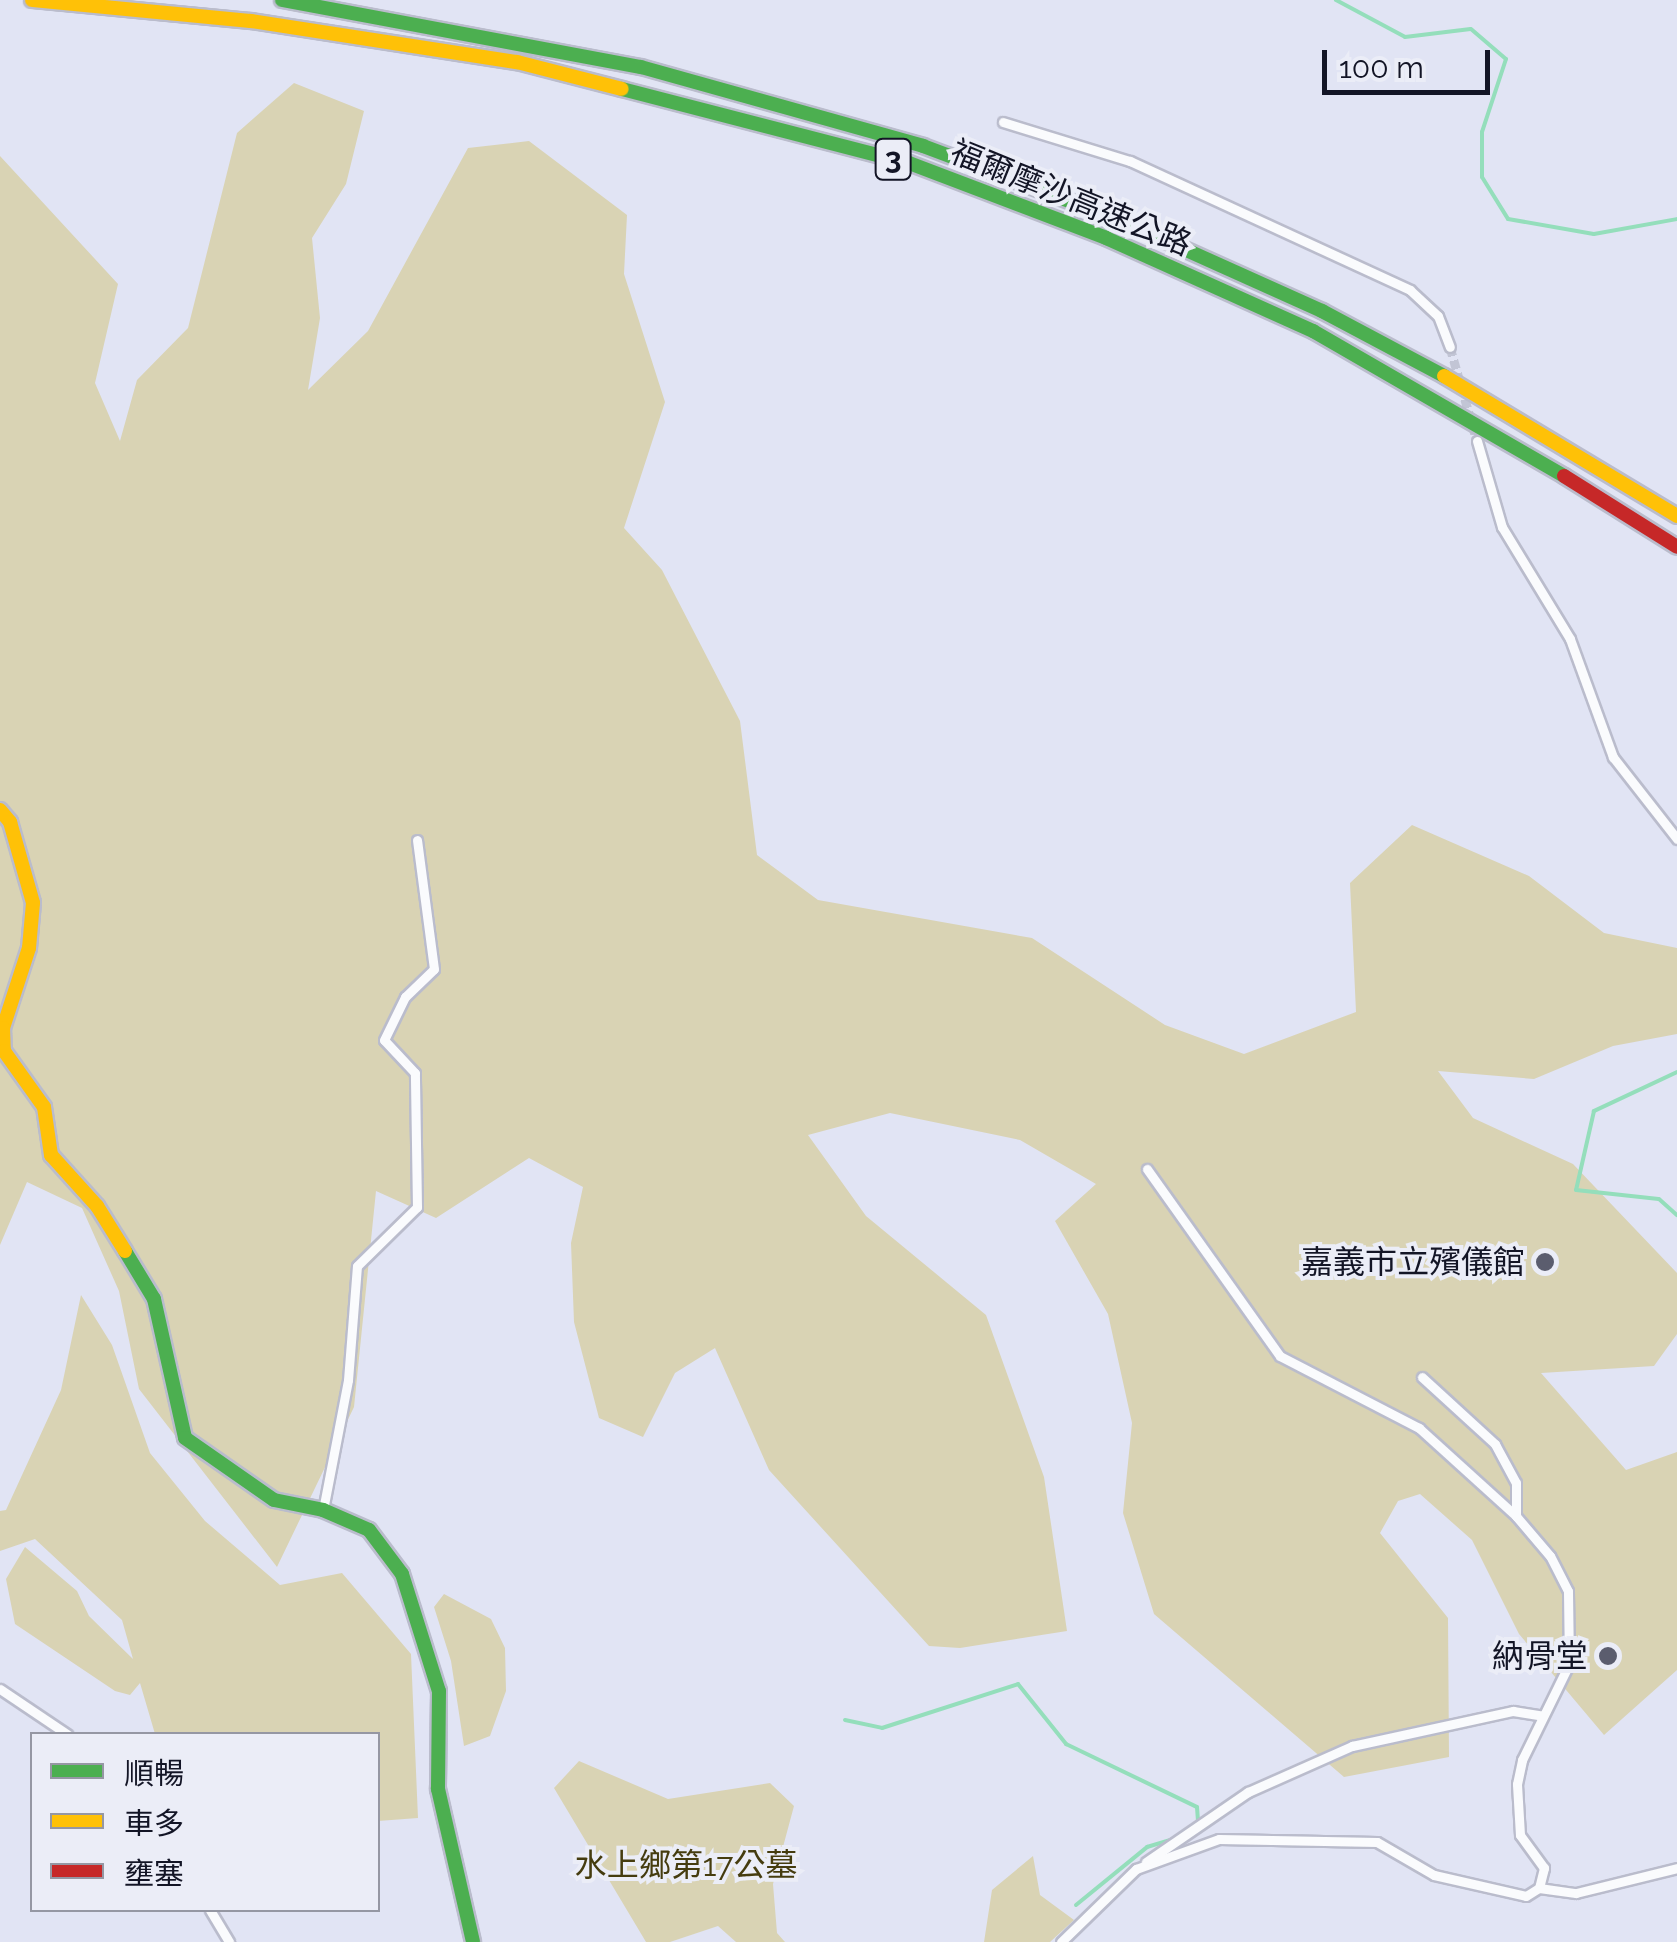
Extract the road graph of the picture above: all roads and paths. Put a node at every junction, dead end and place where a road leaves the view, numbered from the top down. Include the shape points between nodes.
1 (32, 0) edge
2 (282, 0) edge
3 (1003, 122) dead end
4 (1450, 347) tunnel mouth
5 (1477, 441) tunnel mouth
6 (1677, 516) edge
7 (1677, 546) edge
8 (0, 810) edge
9 (1677, 838) edge
10 (417, 840) dead end
11 (1147, 1169) dead end
12 (1422, 1377) dead end
13 (323, 1510) junction
14 (1516, 1516) junction
15 (0, 1689) edge
16 (1543, 1716) junction
17 (64, 1732) edge
18 (1677, 1868) edge
19 (1136, 1869) junction
20 (1539, 1888) junction
21 (211, 1912) edge
22 (229, 1942) edge
23 (473, 1942) edge
24 (1061, 1942) edge

1 - 7 main road, 福爾摩沙高速公路 / 3 via 251,20 516,62 909,164 1106,238 1313,331 1475,419
2 - 6 main road, 福爾摩沙高速公路 / 3 via 622,62 922,146 1115,218 1322,312 1486,398
3 - 4 street via 1130,161 1410,290 1438,316
5 - 9 street via 1502,528 1570,639 1613,757
8 - 13 main road via 10,822 33,903 29,948 2,1041 44,1108 51,1155 98,1206 154,1299 185,1438 274,1500
10 - 13 street via 434,969 404,997 384,1040 415,1073 417,1207 357,1266 348,1380
11 - 14 street via 1280,1356 1419,1428
12 - 14 street via 1496,1444 1516,1483
13 - 23 main road via 386,1545 418,1612 439,1691 438,1790
14 - 16 street via 1568,1591 1569,1664
15 - 17 street
16 - 19 street via 1513,1711 1352,1746 1248,1792
16 - 20 street via 1522,1760 1515,1810 1520,1834 1544,1868
18 - 20 street via 1576,1893
19 - 20 street via 1218,1839 1376,1842 1434,1875 1526,1896
19 - 24 street
21 - 22 street

